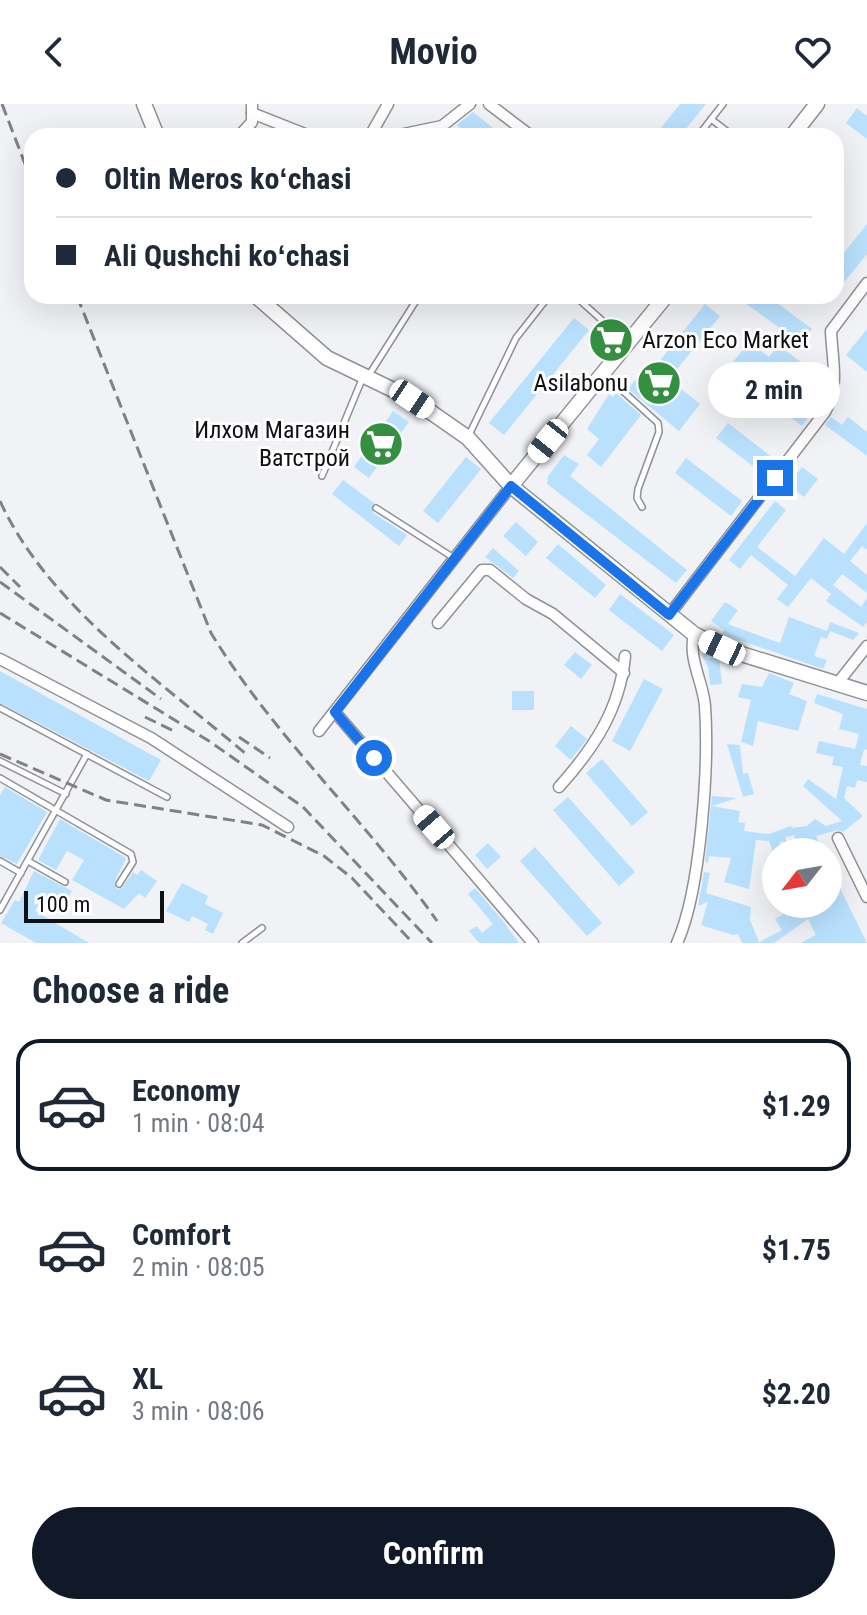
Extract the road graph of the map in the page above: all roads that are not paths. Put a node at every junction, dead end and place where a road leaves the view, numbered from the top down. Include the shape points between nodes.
1 (144, 104) edge
2 (388, 104) edge
3 (470, 104) edge
4 (489, 104) edge
5 (723, 104) edge
6 (817, 104) edge
7 (252, 108) edge
8 (711, 119) junction
9 (154, 128) edge
10 (246, 128) edge
11 (293, 128) edge
12 (374, 128) edge
13 (432, 128) edge
14 (520, 128) edge
15 (704, 128) edge
16 (723, 128) edge
17 (798, 128) edge
18 (867, 283) edge
19 (265, 304) edge
20 (414, 304) edge
21 (543, 304) edge
22 (584, 304) edge
23 (660, 304) edge
24 (628, 343) junction
25 (603, 373) junction
26 (365, 378) junction
27 (468, 438) junction
28 (322, 476) dead end
29 (511, 486) junction
30 (642, 507) dead end
31 (376, 508) dead end
32 (455, 559) junction
33 (669, 615) junction
34 (438, 623) dead end
35 (694, 634) junction
36 (867, 646) edge
37 (625, 656) dead end
38 (0, 659) edge
39 (624, 673) junction
40 (837, 684) junction
41 (867, 693) edge
42 (0, 708) edge
43 (335, 712) junction
44 (319, 731) dead end
45 (87, 754) junction
46 (0, 761) edge
47 (0, 778) edge
48 (559, 787) dead end
49 (66, 794) junction
50 (167, 797) dead end
51 (56, 811) junction
52 (288, 827) dead end
53 (842, 846) edge
54 (0, 861) edge
55 (28, 861) junction
56 (21, 873) junction
57 (65, 882) dead end
58 (119, 884) dead end
59 (867, 897) edge
60 (0, 910) edge
61 (262, 928) dead end
62 (242, 943) edge
63 (533, 943) edge
64 (677, 943) edge

1 - 9 main road
2 - 12 street
3 - 13 street
4 - 14 street
5 - 8 lane
6 - 17 main road
7 - 10 street
7 - 11 street
8 - 15 lane
8 - 16 lane
18 - 33 street via 831,331 834,398
19 - 26 main road via 327,358
20 - 26 lane
21 - 27 lane via 516,338
22 - 24 lane
23 - 24 main road
24 - 25 main road
25 - 29 main road
25 - 30 lane via 658,423 638,489
26 - 27 main road via 412,399
26 - 28 lane
27 - 29 main road
29 - 32 street
29 - 33 main road
31 - 32 lane
32 - 43 street
33 - 35 main road
34 - 39 street via 482,570 490,570
35 - 40 main road
35 - 64 street via 691,649 704,702 706,752 690,908
36 - 40 street
37 - 39 street
38 - 52 street via 151,738
39 - 48 street via 623,687 595,747
40 - 41 main road
42 - 45 lane
43 - 44 street
43 - 63 street
45 - 49 lane
45 - 50 lane
46 - 49 lane
47 - 51 lane
49 - 51 lane
51 - 55 lane
51 - 58 lane via 131,854 133,862
53 - 59 street
54 - 56 lane
55 - 56 lane
55 - 57 lane
56 - 60 lane
61 - 62 lane

